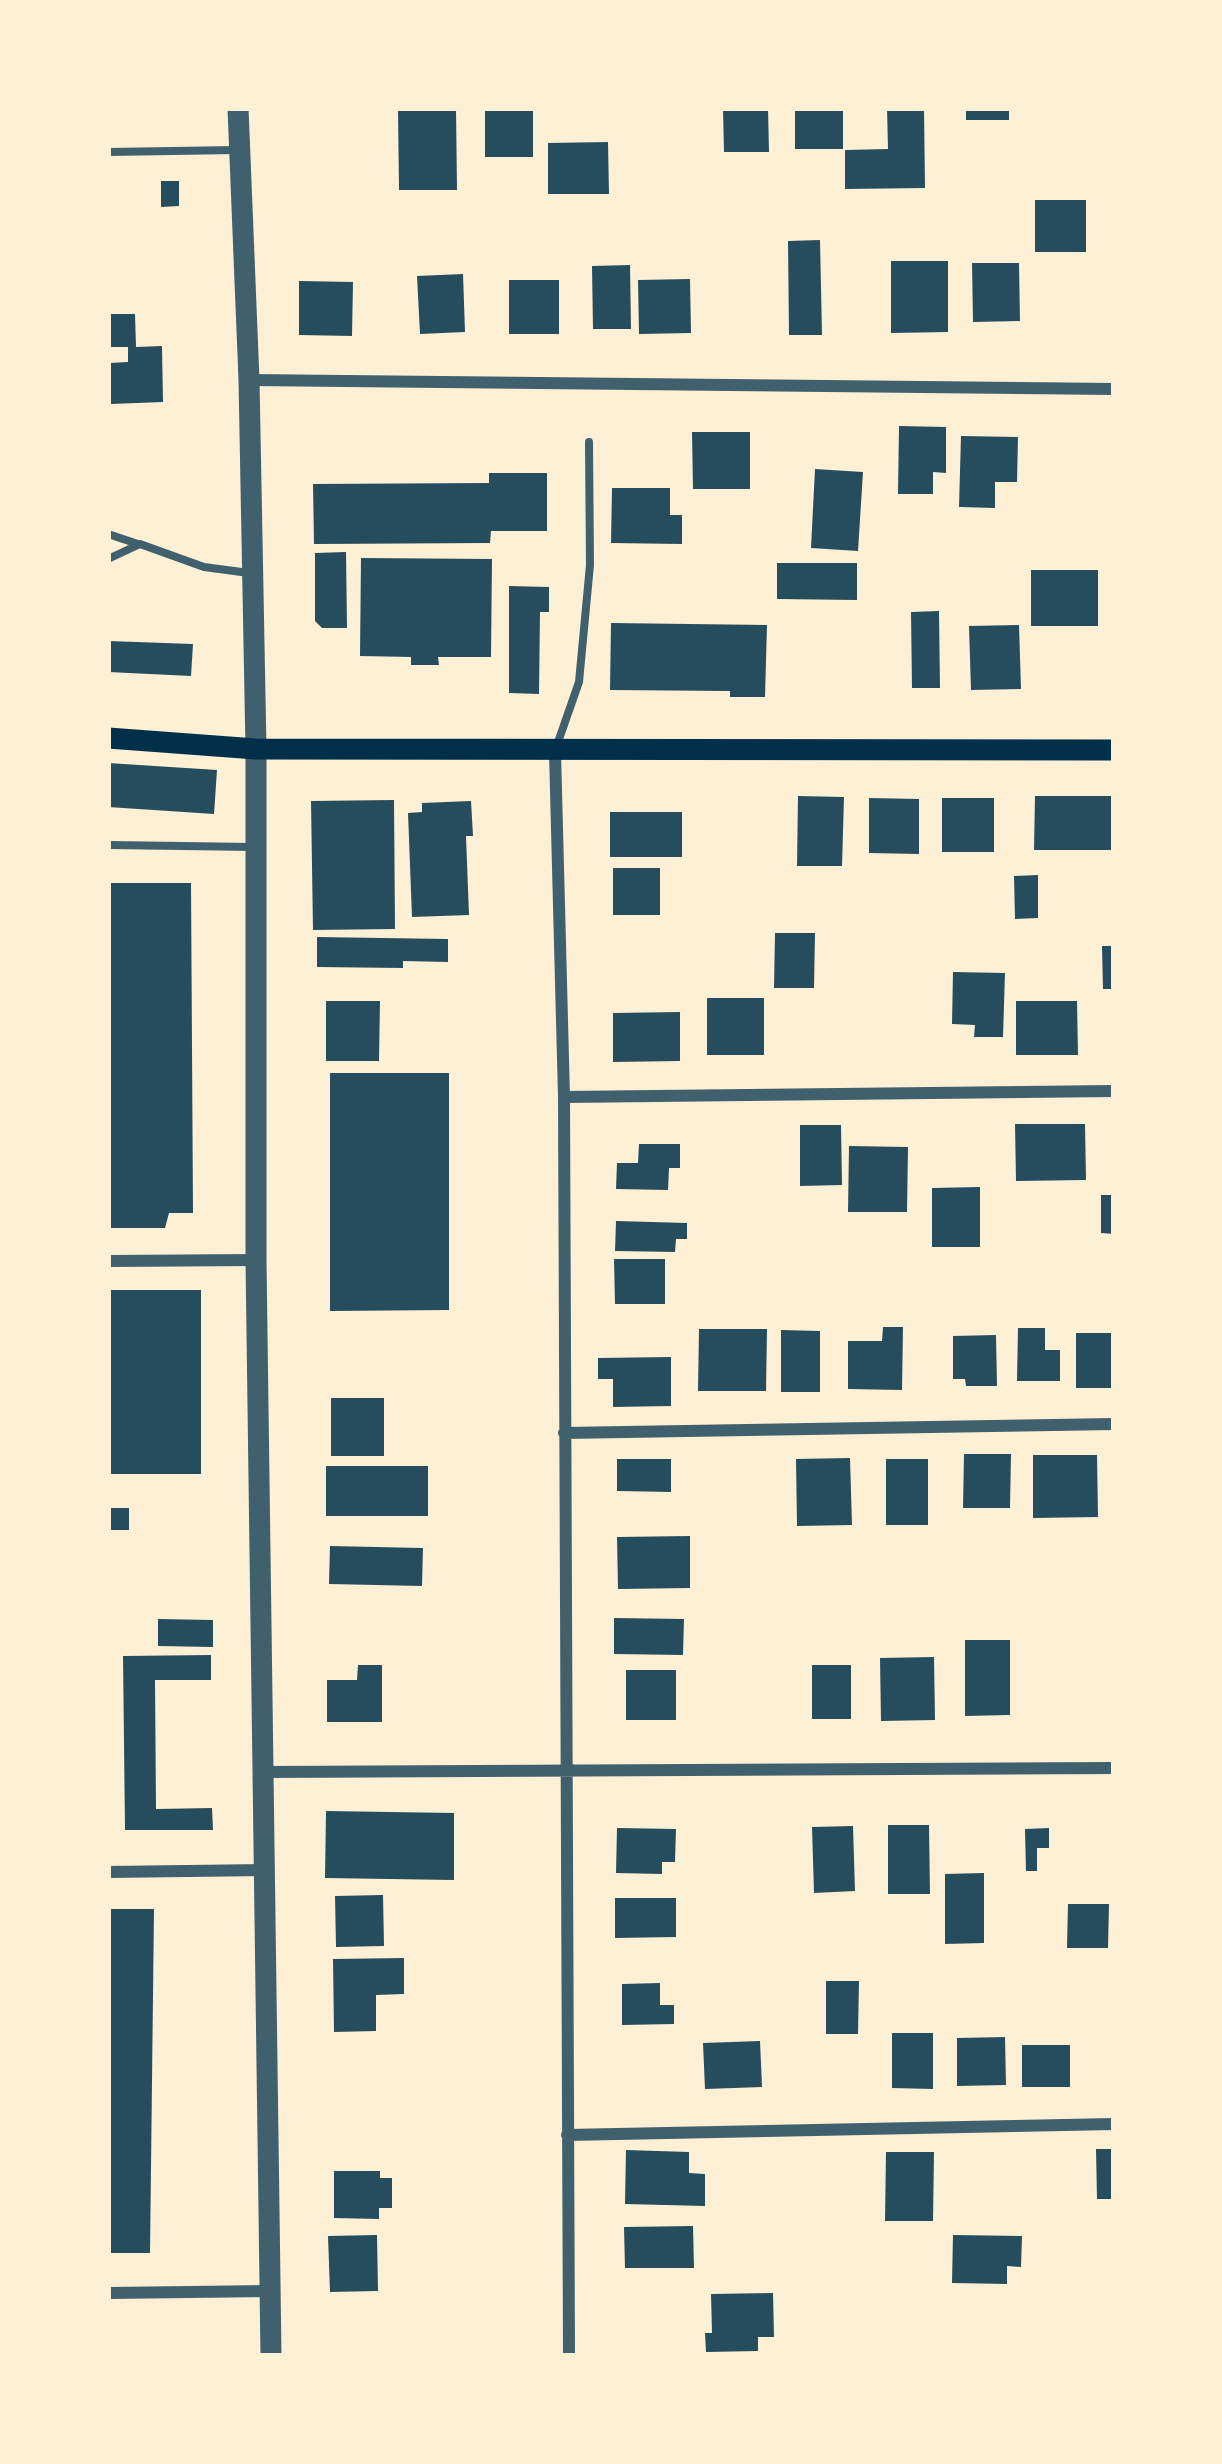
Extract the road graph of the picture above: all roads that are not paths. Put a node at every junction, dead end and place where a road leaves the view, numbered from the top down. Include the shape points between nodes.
1 (238, 108) edge
2 (238, 150) junction
3 (108, 152) edge
4 (248, 380) junction
5 (1114, 389) edge
6 (589, 442) dead end
7 (108, 534) edge
8 (140, 544) junction
9 (108, 559) edge
10 (250, 573) junction
11 (108, 738) edge
12 (256, 749) junction
13 (1114, 751) edge
14 (555, 752) junction
15 (108, 844) edge
16 (255, 847) junction
17 (1114, 1091) edge
18 (564, 1097) junction
19 (256, 1260) junction
20 (108, 1261) edge
21 (1114, 1424) edge
22 (564, 1433) junction
23 (1114, 1768) edge
24 (265, 1772) junction
25 (567, 1773) junction
26 (266, 1870) junction
27 (108, 1872) edge
28 (1114, 2123) edge
29 (567, 2134) junction
30 (271, 2291) junction
31 (108, 2293) edge
32 (271, 2356) edge
33 (568, 2356) edge

1 - 2 street
2 - 3 lane
2 - 4 street
4 - 5 street
4 - 10 street
6 - 14 lane via 590,565 578,682
7 - 8 lane
8 - 9 lane
8 - 10 lane
10 - 12 street
11 - 12 main road
12 - 14 main road
12 - 16 street
13 - 14 main road
14 - 18 street
15 - 16 lane
16 - 19 street
17 - 18 street
18 - 22 street
19 - 20 street
19 - 24 street
21 - 22 street
22 - 25 street
23 - 25 street
24 - 25 street
24 - 26 street
25 - 29 street
26 - 27 street
26 - 30 street
28 - 29 street
29 - 33 street
30 - 31 street
30 - 32 street

